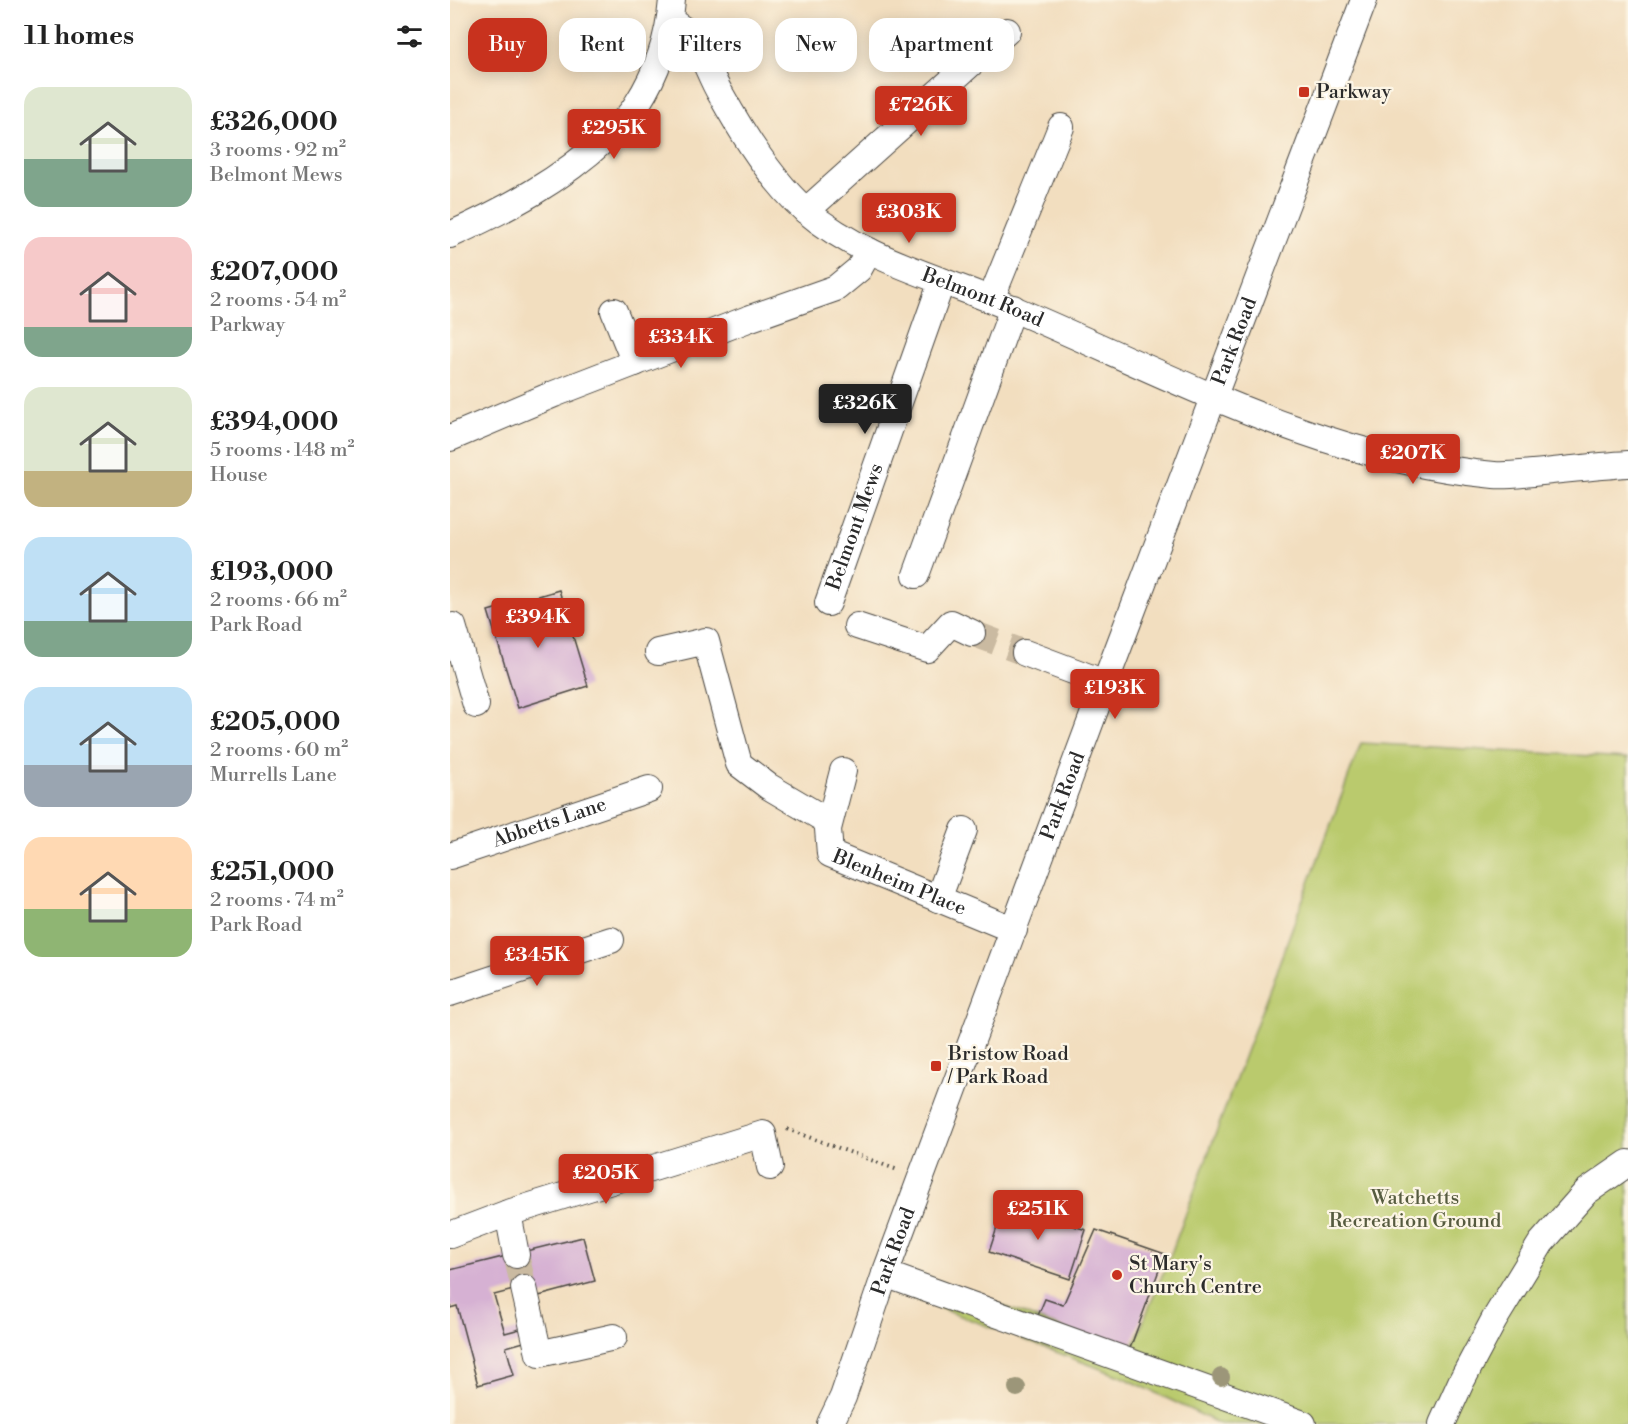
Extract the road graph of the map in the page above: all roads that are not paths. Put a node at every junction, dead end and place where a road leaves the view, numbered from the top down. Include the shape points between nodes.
1 (1364, 0) edge
2 (671, 11) edge
3 (961, 72) edge
4 (1061, 127) dead end
5 (806, 211) junction
6 (450, 235) edge
7 (868, 251) junction
8 (942, 281) junction
9 (1002, 304) junction
10 (614, 311) dead end
11 (635, 363) junction
12 (1214, 397) junction
13 (450, 438) edge
14 (1628, 464) edge
15 (916, 575) dead end
16 (828, 603) dead end
17 (453, 626) dead end
18 (857, 626) dead end
19 (972, 633) tunnel mouth
20 (658, 652) dead end
21 (1025, 653) tunnel mouth
22 (456, 663) edge
23 (1105, 683) junction
24 (476, 705) dead end
25 (843, 771) dead end
26 (649, 789) dead end
27 (829, 822) junction
28 (964, 830) dead end
29 (450, 856) edge
30 (938, 899) junction
31 (1014, 930) junction
32 (611, 940) dead end
33 (450, 993) edge
34 (1628, 1162) edge
35 (770, 1167) dead end
36 (508, 1213) junction
37 (450, 1235) edge
38 (516, 1255) tunnel mouth
39 (894, 1278) junction
40 (524, 1288) tunnel mouth
41 (614, 1337) dead end
42 (830, 1424) edge
43 (1302, 1424) edge
44 (1442, 1424) edge

1 - 12 street, Park Road
2 - 5 street, Belmont Road via 703,57 738,124 778,181
2 - 6 street via 657,64 637,106 616,129 548,184
3 - 5 street
4 - 9 street
5 - 7 street, Belmont Road via 839,236
7 - 8 street, Belmont Road
7 - 11 street via 859,269 836,288
8 - 9 street, Belmont Road
8 - 16 street, Belmont Mews
9 - 12 street, Belmont Road
9 - 15 street
10 - 11 street
11 - 13 street
12 - 14 street via 1371,454 1436,467 1498,476
12 - 23 street, Park Road
17 - 22 street
18 - 19 street via 927,649 951,622
20 - 27 street via 706,641 739,765
21 - 23 street
22 - 24 street
23 - 31 street, Park Road
25 - 27 street, Blenheim Place
26 - 29 street, Abbetts Lane
27 - 30 street, Blenheim Place via 830,854
28 - 30 street
30 - 31 street, Blenheim Place
31 - 39 street, Park Road
32 - 33 street
34 - 44 street via 1586,1191 1541,1243 1494,1320
35 - 36 street via 763,1134
36 - 37 street
36 - 38 street
39 - 42 street, Park Road
39 - 43 street
40 - 41 street via 539,1354

